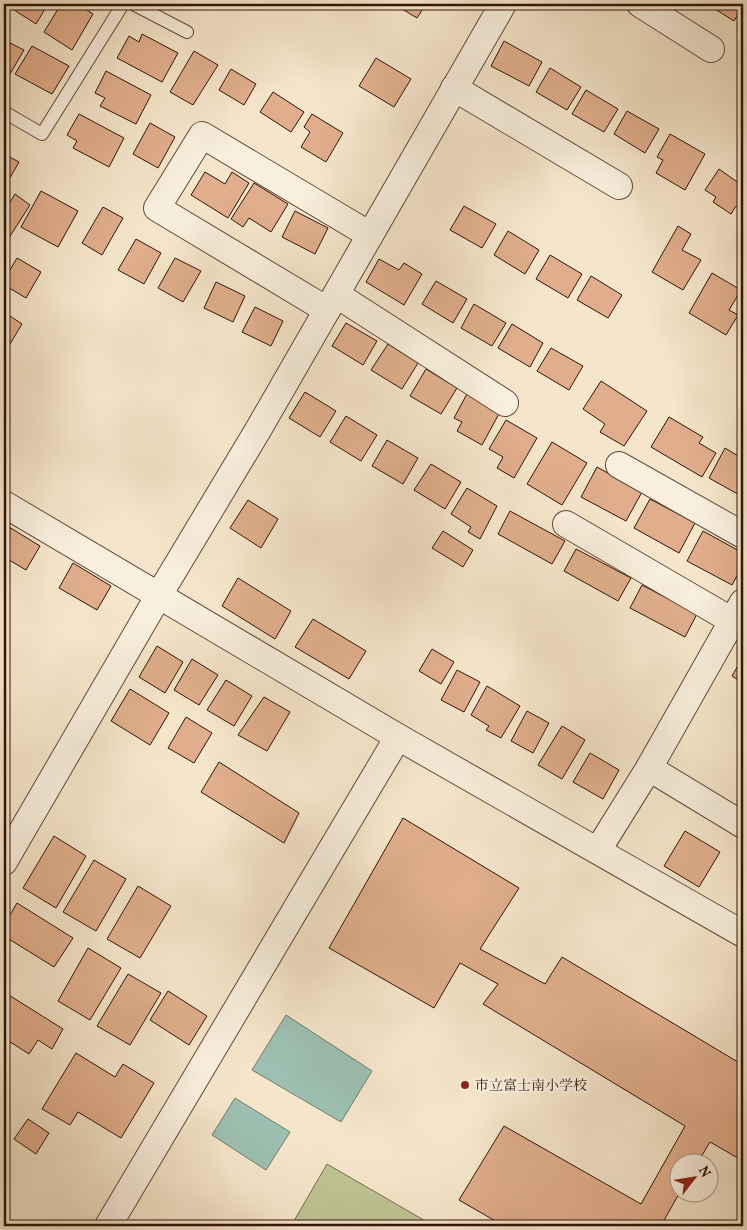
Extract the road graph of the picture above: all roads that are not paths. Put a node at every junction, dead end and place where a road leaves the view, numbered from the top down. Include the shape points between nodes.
1 (123, 4) edge
2 (134, 4) edge
3 (503, 4) edge
4 (640, 4) edge
5 (188, 32) dead end
6 (711, 48) dead end
7 (454, 88) junction
8 (4, 112) edge
9 (619, 186) dead end
10 (370, 235) junction
11 (332, 302) junction
12 (506, 403) dead end
13 (619, 465) dead end
14 (4, 504) edge
15 (566, 524) dead end
16 (743, 535) edge
17 (159, 595) junction
18 (740, 617) edge
19 (398, 736) junction
20 (649, 768) junction
21 (743, 825) edge
22 (598, 850) junction
23 (4, 862) edge
24 (743, 934) edge
25 (108, 1226) edge

1 - 8 lane via 42,134
2 - 5 lane
3 - 7 street
4 - 6 street
7 - 9 street
7 - 10 street
10 - 11 street
10 - 11 street via 202,135 157,208
11 - 12 street
11 - 17 street
13 - 16 street
14 - 17 street
15 - 18 street
17 - 19 street
17 - 23 street
18 - 20 street
19 - 22 street
19 - 25 street
20 - 21 street
20 - 22 street
22 - 24 street

